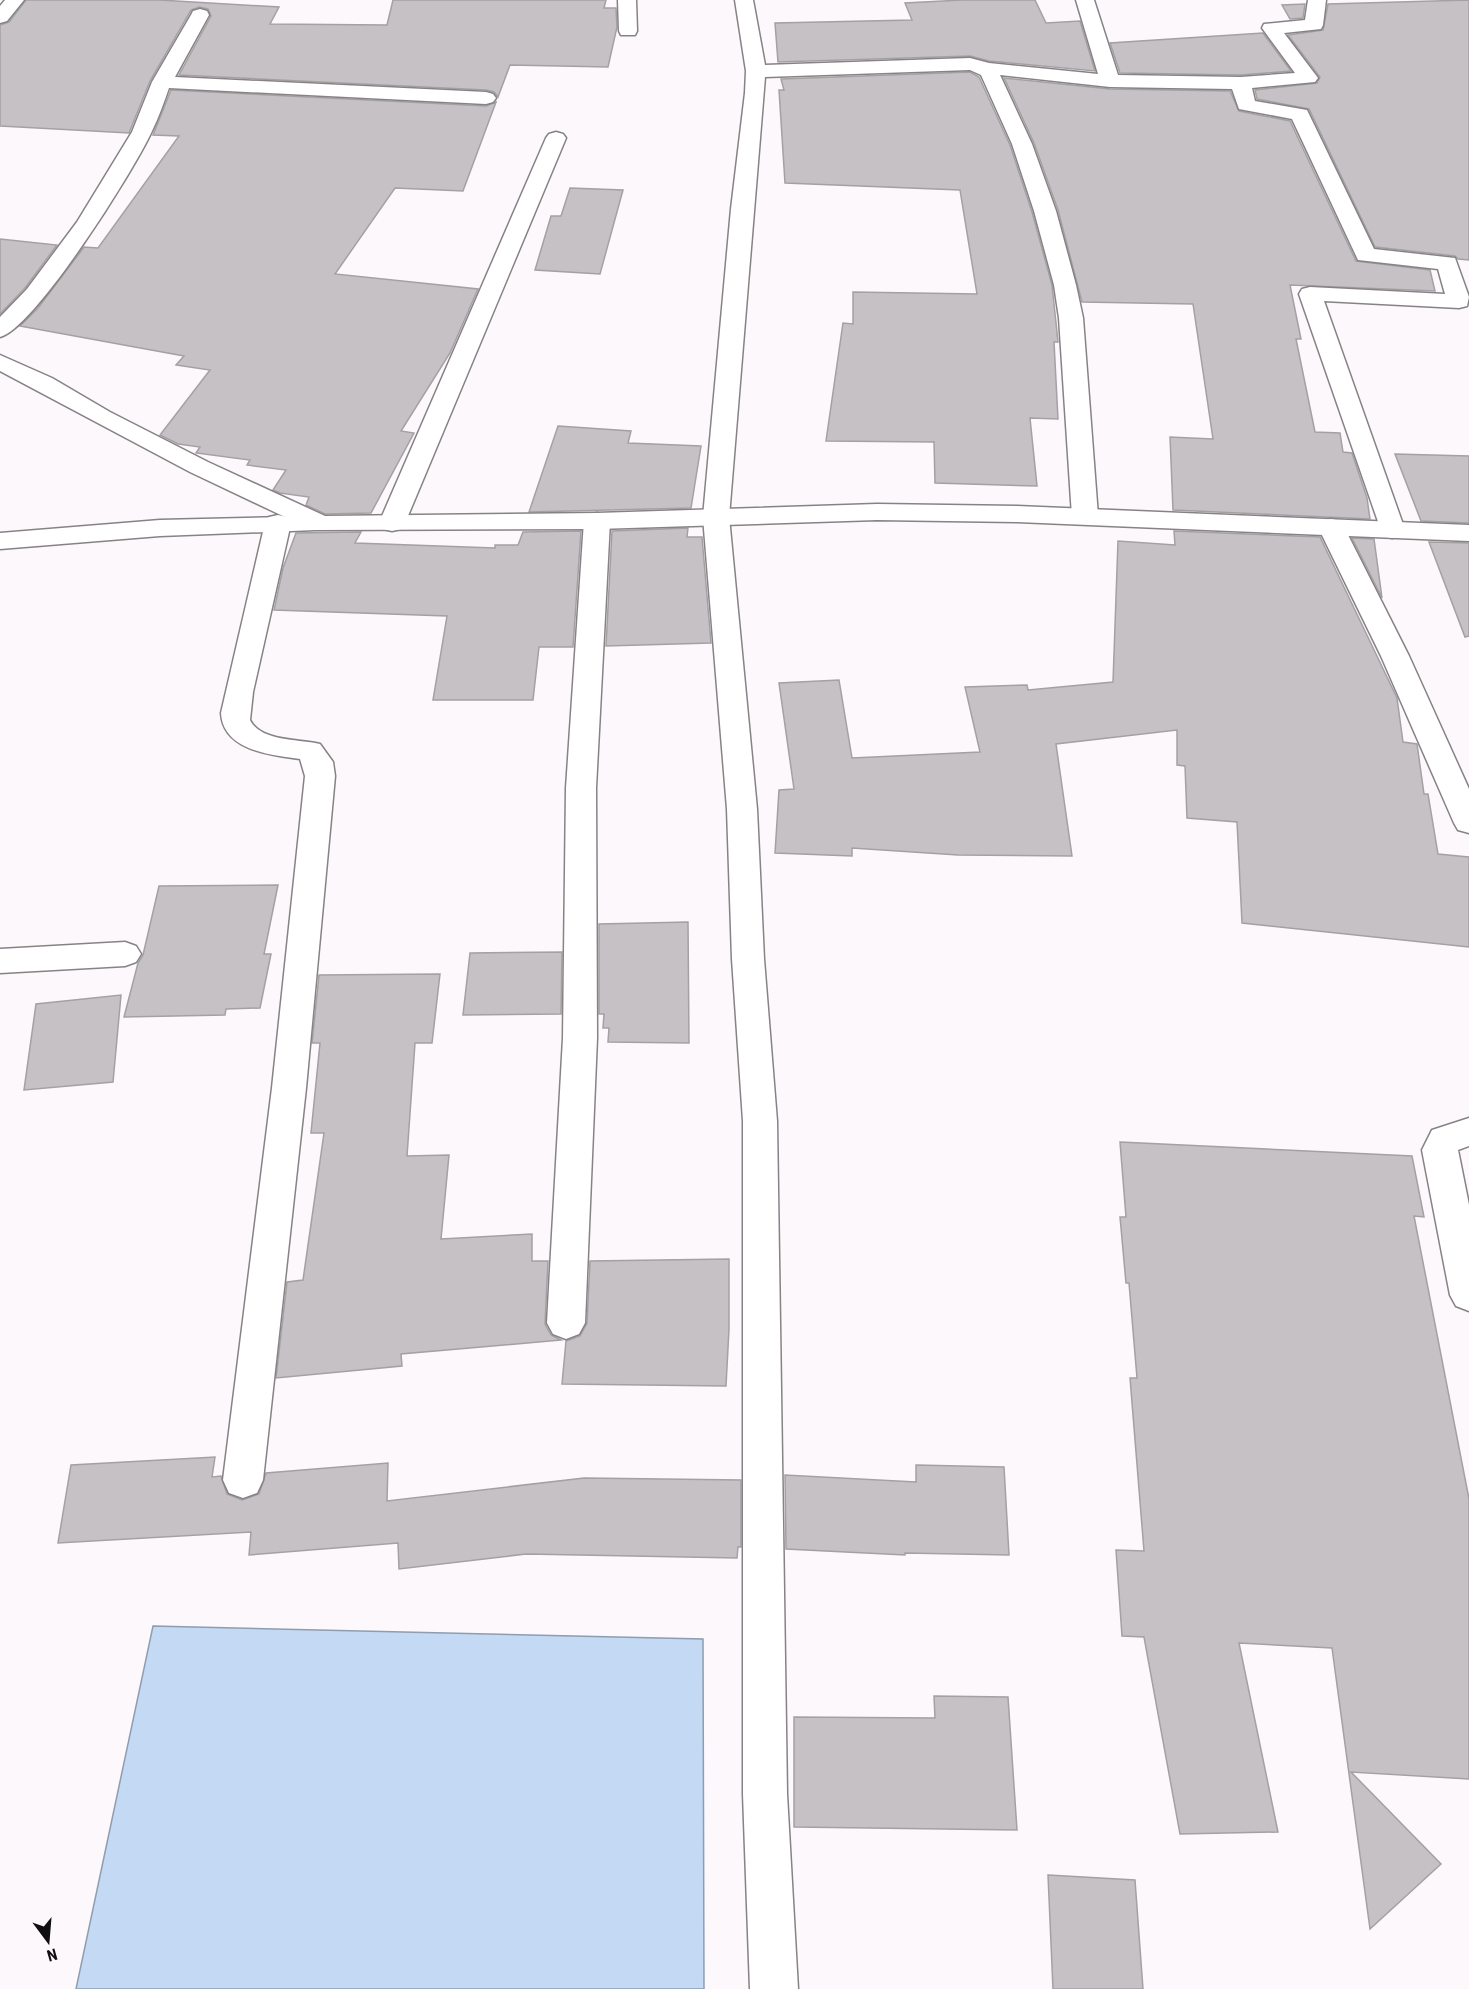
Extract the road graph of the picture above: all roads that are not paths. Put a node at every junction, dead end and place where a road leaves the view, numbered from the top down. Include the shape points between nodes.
1 (15, 0) edge
2 (627, 0) edge
3 (744, 0) edge
4 (1084, 0) edge
5 (1317, 0) edge
6 (200, 15) dead end
7 (0, 17) edge
8 (628, 32) dead end
9 (987, 68) junction
10 (756, 71) junction
11 (1110, 81) junction
12 (162, 82) junction
13 (1241, 83) junction
14 (486, 98) dead end
15 (556, 138) dead end
16 (0, 330) edge
17 (0, 362) edge
18 (1085, 516) junction
19 (716, 517) junction
20 (597, 521) junction
21 (278, 523) junction
22 (392, 523) junction
23 (321, 524) junction
24 (1331, 527) junction
25 (1392, 530) junction
26 (1469, 533) edge
27 (0, 541) edge
28 (1469, 823) edge
29 (126, 954) dead end
30 (0, 961) edge
31 (1469, 1132) edge
32 (1469, 1295) edge
33 (566, 1323) dead end
34 (243, 1480) dead end
35 (774, 1989) edge

1 - 7 street
2 - 8 street
3 - 10 street
4 - 11 street
5 - 13 street via 1314,25 1271,28 1308,78
6 - 12 street
9 - 10 street via 970,64
9 - 11 street
9 - 18 street via 1022,144 1065,285 1071,318
10 - 19 street
11 - 13 street
12 - 14 street
12 - 16 street via 142,132 87,224 35,294
13 - 25 street via 1246,105 1300,114 1366,255 1447,263 1459,301 1310,294
15 - 22 street
17 - 23 street via 199,467
18 - 19 street via 877,512
18 - 24 street
19 - 20 street
19 - 35 street via 742,809 760,1121 765,1794
20 - 22 street
20 - 33 street via 581,788 580,1038
21 - 23 street
21 - 27 street
21 - 34 street via 236,720 243,734 265,744 310,751 318,762 320,776 289,1088
22 - 23 street
24 - 25 street
24 - 28 street via 1395,656
25 - 26 street
29 - 30 street
31 - 32 street via 1444,1140 1440,1150

